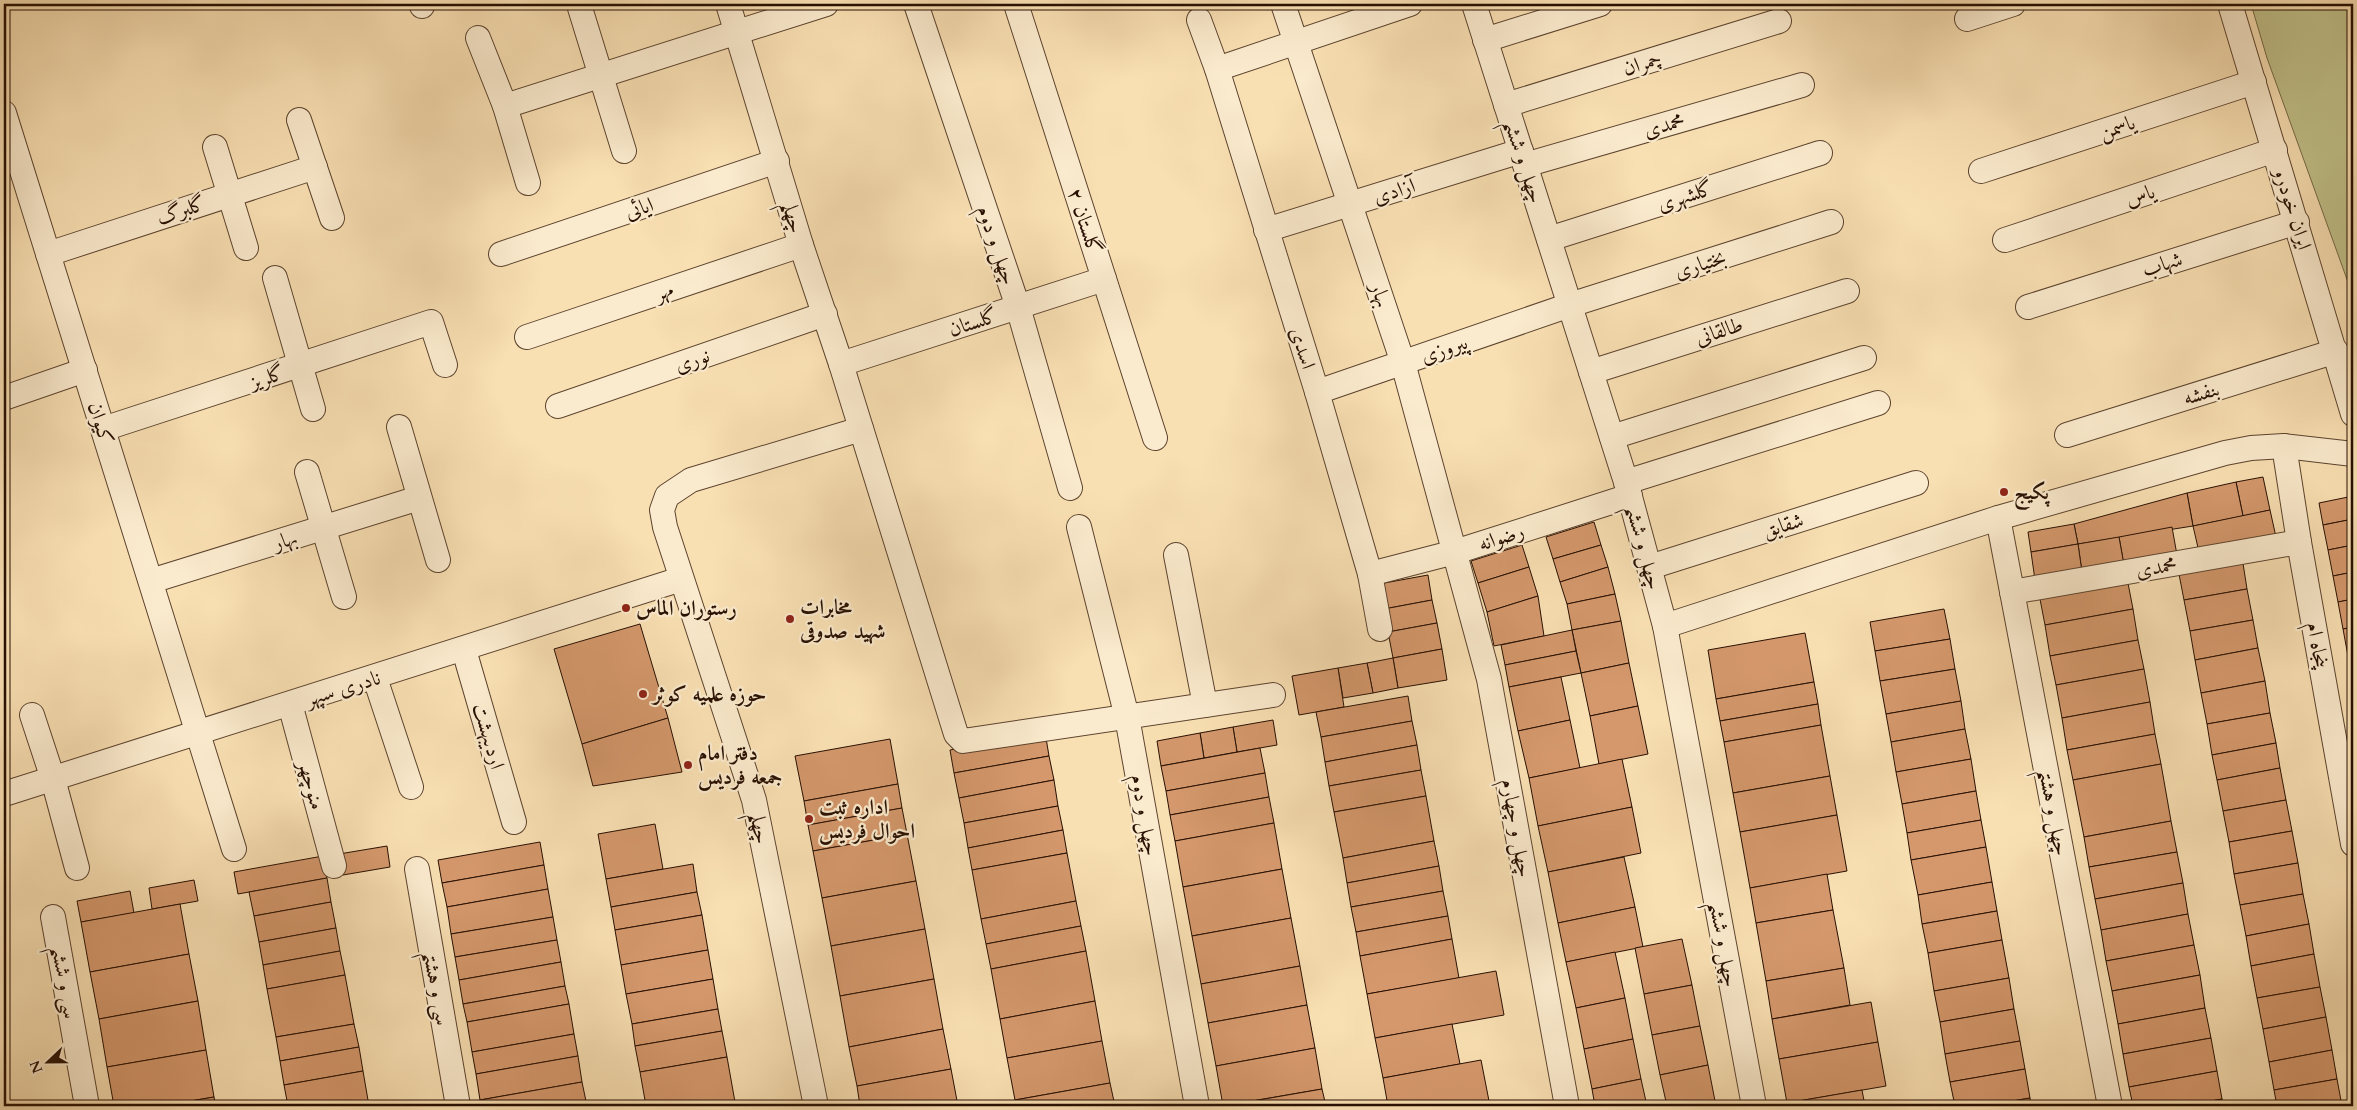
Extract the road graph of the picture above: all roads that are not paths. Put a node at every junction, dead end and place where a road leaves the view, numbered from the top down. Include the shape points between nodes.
1 (728, 4) edge
2 (826, 4) edge
3 (916, 4) edge
4 (1016, 4) edge
5 (1283, 4) edge
6 (1410, 4) edge
7 (1474, 4) edge
8 (1600, 4) edge
9 (2013, 4) edge
10 (2230, 4) edge
11 (580, 8) dead end
12 (1967, 19) dead end
13 (1199, 20) dead end
14 (1779, 20) dead end
15 (737, 32) junction
16 (478, 38) dead end
17 (1485, 40) junction
18 (1296, 42) junction
19 (1217, 69) junction
20 (601, 75) junction
21 (2254, 82) junction
22 (1802, 85) dead end
23 (1506, 105) junction
24 (505, 106) junction
25 (4, 113) edge
26 (299, 120) dead end
27 (215, 147) dead end
28 (2275, 150) junction
29 (624, 151) dead end
30 (1820, 153) dead end
31 (1523, 158) junction
32 (777, 161) junction
33 (314, 166) junction
34 (1981, 172) dead end
35 (528, 183) dead end
36 (230, 194) junction
37 (1352, 205) junction
38 (332, 218) dead end
39 (1831, 222) dead end
40 (2297, 222) junction
41 (1266, 230) junction
42 (1549, 239) junction
43 (2006, 240) dead end
44 (801, 245) junction
45 (246, 248) dead end
46 (48, 254) junction
47 (501, 254) dead end
48 (275, 278) dead end
49 (1104, 280) junction
50 (1847, 290) dead end
51 (1570, 305) junction
52 (2028, 306) dead end
53 (1018, 307) junction
54 (825, 314) junction
55 (527, 337) dead end
56 (2336, 351) junction
57 (1864, 358) dead end
58 (1403, 363) junction
59 (841, 364) junction
60 (445, 365) dead end
61 (302, 366) junction
62 (84, 370) junction
63 (1592, 372) junction
64 (1317, 392) junction
65 (4, 398) edge
66 (1878, 403) dead end
67 (558, 406) dead end
68 (313, 409) dead end
69 (2353, 414) edge
70 (399, 427) dead end
71 (860, 429) junction
72 (103, 430) junction
73 (2067, 435) dead end
74 (1612, 437) junction
75 (1155, 438) dead end
76 (2284, 446) junction
77 (2353, 454) edge
78 (307, 472) dead end
79 (1916, 483) dead end
80 (1070, 488) dead end
81 (1628, 489) junction
82 (419, 498) junction
83 (1998, 518) junction
84 (1079, 527) dead end
85 (322, 528) junction
86 (2299, 542) junction
87 (1455, 552) junction
88 (1176, 555) dead end
89 (438, 560) dead end
90 (1650, 567) junction
91 (1370, 574) junction
92 (681, 579) junction
93 (151, 581) junction
94 (2012, 592) junction
95 (344, 597) dead end
96 (1665, 626) junction
97 (1380, 629) dead end
98 (464, 650) junction
99 (375, 678) junction
100 (1273, 695) dead end
101 (290, 704) junction
102 (1205, 705) junction
103 (32, 715) dead end
104 (1127, 717) junction
105 (199, 733) junction
106 (53, 779) junction
107 (411, 787) dead end
108 (4, 794) edge
109 (514, 822) dead end
110 (2353, 844) edge
111 (234, 849) dead end
112 (334, 866) dead end
113 (77, 868) dead end
114 (416, 869) dead end
115 (53, 917) dead end
116 (87, 1106) edge
117 (458, 1106) edge
118 (816, 1106) edge
119 (1197, 1106) edge
120 (1567, 1106) edge
121 (1754, 1106) edge
122 (2110, 1106) edge

1 - 15 street, چهلم
2 - 15 street
3 - 53 street, چهل و دوم
4 - 49 street, گلستان ۲
5 - 18 street, بهار
6 - 18 street
7 - 17 street, چهل و ششم
8 - 17 street
9 - 12 street
10 - 21 street, ایران خودرو
11 - 20 street
13 - 19 street, اسدی
14 - 23 street, چمران
15 - 20 street
15 - 32 street, چهلم
16 - 24 street
17 - 23 street, چهل و ششم
18 - 19 street
18 - 37 street, بهار
19 - 41 street, اسدی
20 - 24 street
20 - 29 street
21 - 28 street, ایران خودرو
21 - 34 street, یاسمن
22 - 31 street, محمدی
23 - 31 street, چهل و ششم
24 - 35 street
25 - 46 street, کیوان
26 - 33 street
27 - 36 street
28 - 40 street, ایران خودرو
28 - 43 street, یاس
30 - 42 street, گلشهری
31 - 37 street, آزادی
31 - 42 street, چهل و ششم
32 - 44 street, چهلم
32 - 47 street, ایائی
33 - 36 street, گلبرگ
33 - 38 street
36 - 45 street
36 - 46 street, گلبرگ
37 - 41 street, آزادی
37 - 58 street, بهار
39 - 51 street, بختیاری
40 - 52 street, شهاب
40 - 56 street, ایران خودرو
41 - 64 street, اسدی
42 - 51 street, چهل و ششم
44 - 54 street, چهلم
44 - 55 street, مهر
46 - 62 street, کیوان
48 - 61 street
49 - 53 street, گلستان
49 - 75 street, گلستان ۲
50 - 63 street, طالقانی
51 - 58 street, پیروزی
51 - 63 street, چهل و ششم
53 - 59 street, گلستان
53 - 80 street, چهل و دوم
54 - 59 street, چهلم
54 - 67 street, نوری
56 - 69 street, ایران خودرو
56 - 73 street, بنفشه
57 - 74 street
58 - 64 street, پیروزی
58 - 87 street, بهار
59 - 71 street, چهلم
60 - 61 street, گلریز via 431,322
61 - 68 street
61 - 72 street, گلریز
62 - 65 street
62 - 72 street, کیوان
63 - 74 street, چهل و ششم
64 - 91 street, اسدی
66 - 81 street, رضوانه
70 - 82 street
71 - 92 street, چهلم via 691,480 667,496 662,510
71 - 104 street, چهلم via 956,734 963,741
72 - 93 street, کیوان
74 - 81 street, چهل و ششم
76 - 77 street
76 - 83 street via 2225,453
76 - 86 street, پنجاه ام
78 - 85 street
79 - 90 street, شقایق
81 - 87 street, رضوانه
81 - 90 street, چهل و ششم
82 - 85 street, بهار
82 - 89 street
83 - 94 street, چهل و هشتم
83 - 96 street
84 - 104 street, چهل و دوم
85 - 93 street, بهار
85 - 95 street
86 - 94 street, محمدی
86 - 110 street, پنجاه ام
87 - 91 street, رضوانه
87 - 120 street, چهل و چهارم via 1489,679
88 - 102 street
90 - 96 street, چهل و ششم
91 - 97 street, اسدی
92 - 98 street, نادری سپهر
92 - 118 street, چهلم via 754,800
93 - 105 street, کیوان
94 - 122 street, چهل و هشتم
96 - 121 street, چهل و ششم
98 - 99 street, نادری سپهر
98 - 109 street, اردیبهشت
99 - 101 street, نادری سپهر
99 - 107 street
100 - 102 street
101 - 105 street, نادری سپهر
101 - 112 street, منوچهر
102 - 104 street
103 - 106 street
104 - 119 street, چهل و دوم
105 - 106 street, نادری سپهر
105 - 111 street, کیوان
106 - 108 street, نادری سپهر
106 - 113 street
114 - 117 street, سی و هشتم
115 - 116 street, سی و ششم

